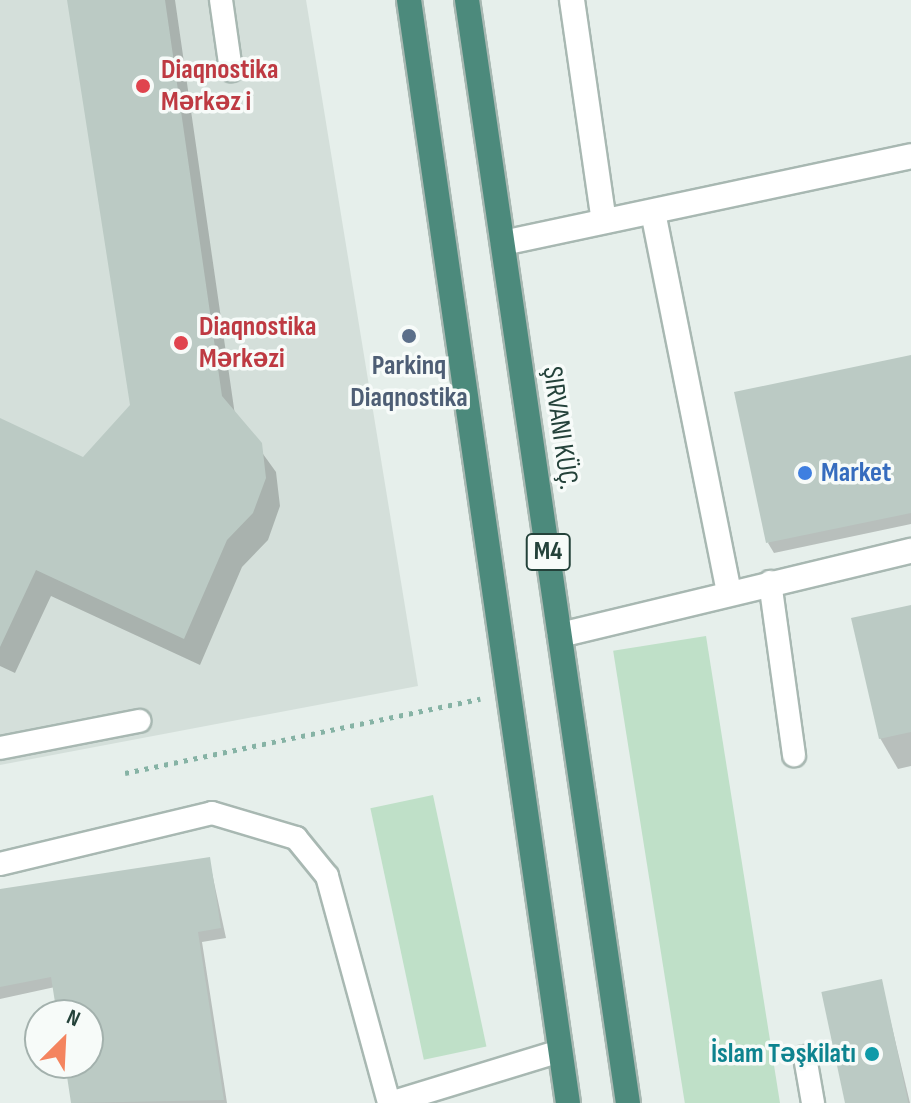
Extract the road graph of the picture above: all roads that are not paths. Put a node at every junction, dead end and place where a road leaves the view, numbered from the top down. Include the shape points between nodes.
1 (221, 0) edge
2 (409, 0) edge
3 (467, 0) edge
4 (572, 0) edge
5 (231, 70) dead end
6 (911, 156) edge
7 (653, 212) junction
8 (604, 221) junction
9 (503, 243) junction
10 (911, 551) edge
11 (770, 582) junction
12 (729, 592) junction
13 (560, 635) junction
14 (139, 721) dead end
15 (0, 748) edge
16 (794, 755) dead end
17 (0, 864) edge
18 (560, 1051) junction
19 (805, 1057) dead end
20 (390, 1103) edge
21 (568, 1103) edge
22 (628, 1103) edge
23 (813, 1103) edge

1 - 5 lane
2 - 18 highway, M4
3 - 9 highway, ŞIRVANI KÜÇ. / M4
4 - 8 street
6 - 7 street
7 - 8 street
7 - 12 street
8 - 9 street
9 - 13 highway, ŞIRVANI KÜÇ. / M4
10 - 11 street
11 - 12 street
11 - 16 lane
12 - 13 street
13 - 22 highway, ŞIRVANI KÜÇ. / M4
14 - 15 lane
17 - 20 lane via 212,813 296,838 327,876
18 - 20 lane
18 - 21 highway, M4
19 - 23 lane

